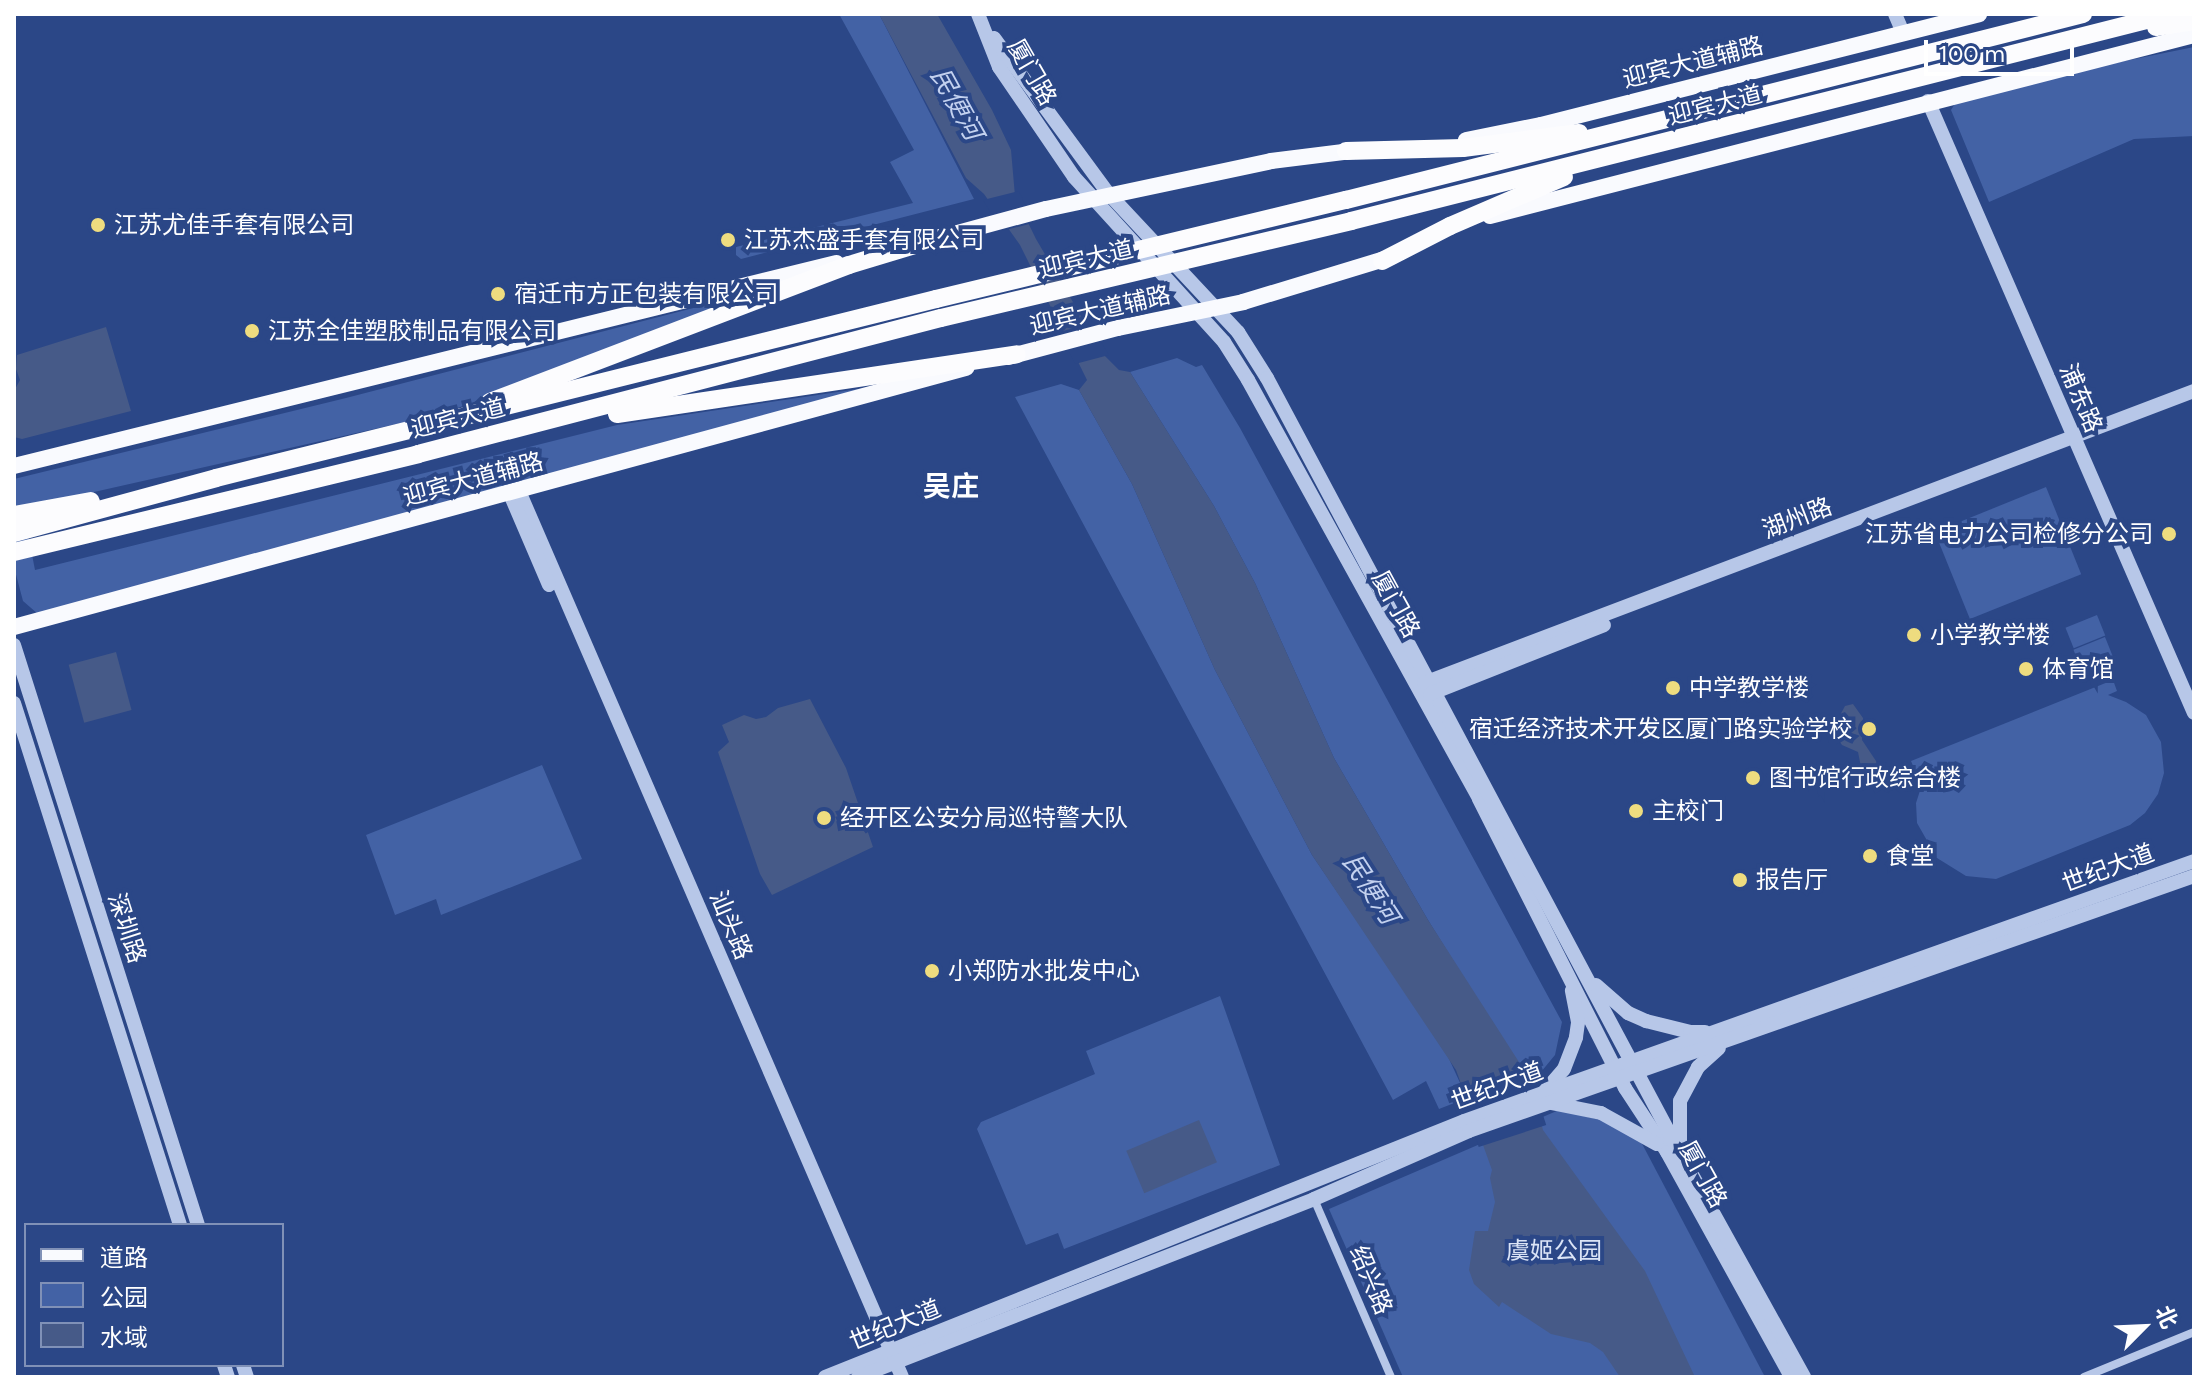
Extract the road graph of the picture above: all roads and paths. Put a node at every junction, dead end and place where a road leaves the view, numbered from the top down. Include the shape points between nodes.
1 (1895, 14) edge
2 (1979, 14) edge
3 (2057, 14) edge
4 (2083, 14) edge
5 (2170, 14) edge
6 (980, 18) edge
7 (2194, 21) edge
8 (2026, 29) junction
9 (1903, 33) junction
10 (2194, 35) edge
11 (2070, 40) junction
12 (1789, 90) junction
13 (1928, 101) junction
14 (1633, 150) junction
15 (1346, 151) junction
16 (1110, 196) junction
17 (1093, 199) junction
18 (938, 238) junction
19 (1382, 261) junction
20 (1216, 308) junction
21 (1197, 312) junction
22 (1017, 354) junction
23 (2194, 391) edge
24 (395, 436) junction
25 (2076, 442) junction
26 (418, 454) junction
27 (14, 466) edge
28 (514, 492) junction
29 (26, 532) edge
30 (14, 552) edge
31 (14, 564) edge
32 (14, 627) edge
33 (14, 645) edge
34 (1426, 688) junction
35 (14, 703) edge
36 (2194, 713) edge
37 (2194, 861) edge
38 (2194, 876) edge
39 (1565, 963) junction
40 (1582, 969) junction
41 (1724, 1036) junction
42 (1634, 1066) junction
43 (1617, 1072) junction
44 (1542, 1099) junction
45 (1467, 1126) junction
46 (1674, 1153) junction
47 (1314, 1199) junction
48 (179, 1223) edge
49 (197, 1223) edge
50 (2194, 1332) edge
51 (891, 1361) edge
52 (825, 1377) edge
53 (858, 1377) edge
54 (902, 1377) edge
55 (1391, 1377) edge
56 (1791, 1377) edge
57 (1804, 1377) edge
58 (2084, 1377) edge

1 - 9 street
2 - 9 main road, 迎宾大道辅路
3 - 8 highway
4 - 8 highway, 迎宾大道
5 - 11 highway, 迎宾大道
6 - 16 street, 厦门路
6 - 17 street, 厦门路 via 999,67
7 - 11 highway
8 - 12 highway, 迎宾大道
9 - 15 main road, 迎宾大道辅路 via 1541,125 1434,144
10 - 13 main road, 迎宾大道辅路
11 - 14 highway, 迎宾大道
12 - 15 highway via 1714,98 1532,141
12 - 24 highway, 迎宾大道, bridge
13 - 19 main road, 迎宾大道辅路 via 1536,202 1460,226
13 - 25 street, 浦东路
14 - 19 highway via 1492,207
14 - 26 highway, 迎宾大道, bridge via 941,318
15 - 16 main road, 迎宾大道辅路 via 1271,161
16 - 17 main road, 迎宾大道辅路
16 - 20 street, 厦门路
17 - 18 main road, 迎宾大道辅路
17 - 21 street, 厦门路
18 - 24 highway via 849,265
18 - 27 main road, 迎宾大道辅路
19 - 20 main road, 迎宾大道辅路
20 - 21 main road, 迎宾大道辅路
20 - 34 street, 厦门路 via 1267,378
21 - 22 main road, 迎宾大道辅路
21 - 34 street, 厦门路 via 1248,380
22 - 26 highway via 668,404
22 - 28 main road, 迎宾大道辅路
23 - 25 street, 湖州路
24 - 29 highway, 迎宾大道 via 216,478
25 - 34 street, 湖州路
25 - 36 street, 浦东路
26 - 29 highway, 迎宾大道 via 208,505
28 - 32 main road, 迎宾大道辅路
28 - 51 street, 汕头路
29 - 30 highway, 迎宾大道
29 - 31 highway
33 - 49 street, 深圳路
34 - 39 street, 厦门路
34 - 40 street, 厦门路
35 - 48 street, 深圳路
37 - 41 street, 世纪大道
38 - 41 street, 世纪大道
39 - 43 street, 厦门路
39 - 44 street via 1578,1022 1576,1037 1564,1069
40 - 41 street via 1608,998 1635,1016
40 - 42 street, 厦门路
41 - 42 street, 世纪大道
41 - 46 street via 1698,1067 1680,1101
42 - 43 street, 世纪大道
42 - 46 street, 厦门路
43 - 44 street, 世纪大道
43 - 46 street, 厦门路
44 - 45 street, 世纪大道
44 - 46 street via 1601,1113
45 - 47 street, 世纪大道
45 - 51 street, 世纪大道
46 - 56 street, 厦门路
46 - 57 street, 厦门路
47 - 51 street, 世纪大道
47 - 55 street, 绍兴路
50 - 58 street
51 - 52 street, 世纪大道
51 - 53 street, 世纪大道
51 - 54 street, 汕头路

